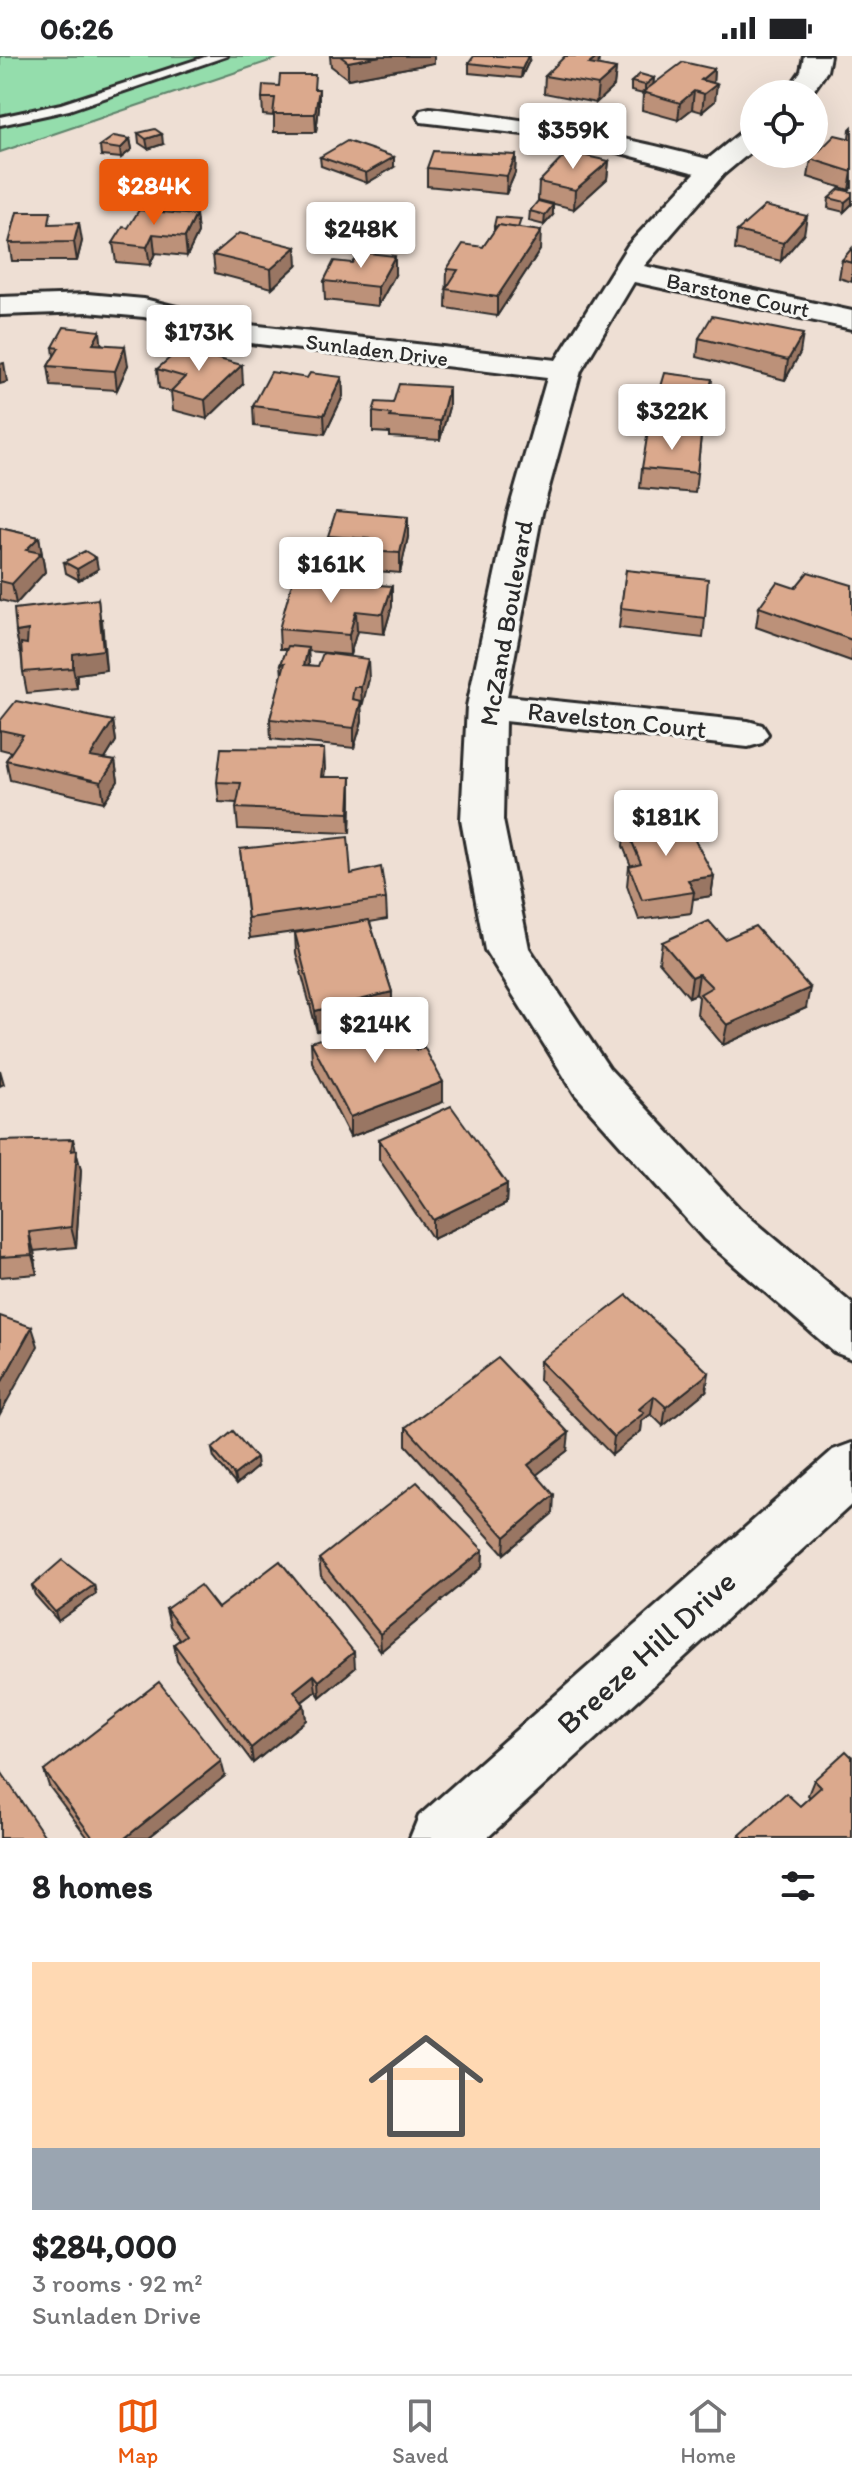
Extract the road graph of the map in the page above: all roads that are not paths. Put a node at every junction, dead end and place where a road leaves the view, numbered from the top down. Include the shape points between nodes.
1 (221, 56) edge
2 (817, 56) edge
3 (808, 80) edge
4 (430, 116) dead end
5 (0, 121) edge
6 (740, 147) edge
7 (713, 169) junction
8 (624, 271) junction
9 (0, 306) edge
10 (852, 320) edge
11 (565, 371) junction
12 (486, 706) junction
13 (748, 734) dead end
14 (852, 1336) edge
15 (852, 1468) edge
16 (441, 1838) edge

1 - 5 lane via 64,107
2 - 3 street
4 - 7 street via 612,142
6 - 7 street, McZand Boulevard
7 - 8 street, McZand Boulevard
8 - 10 street, Barstone Court
8 - 11 street, McZand Boulevard
9 - 11 street, Sunladen Drive via 88,303 144,308 250,334
11 - 12 street, McZand Boulevard via 525,513
12 - 13 street, Ravelston Court
12 - 14 street, McZand Boulevard via 482,820 507,950 592,1081 722,1224
15 - 16 street, Breeze Hill Drive

